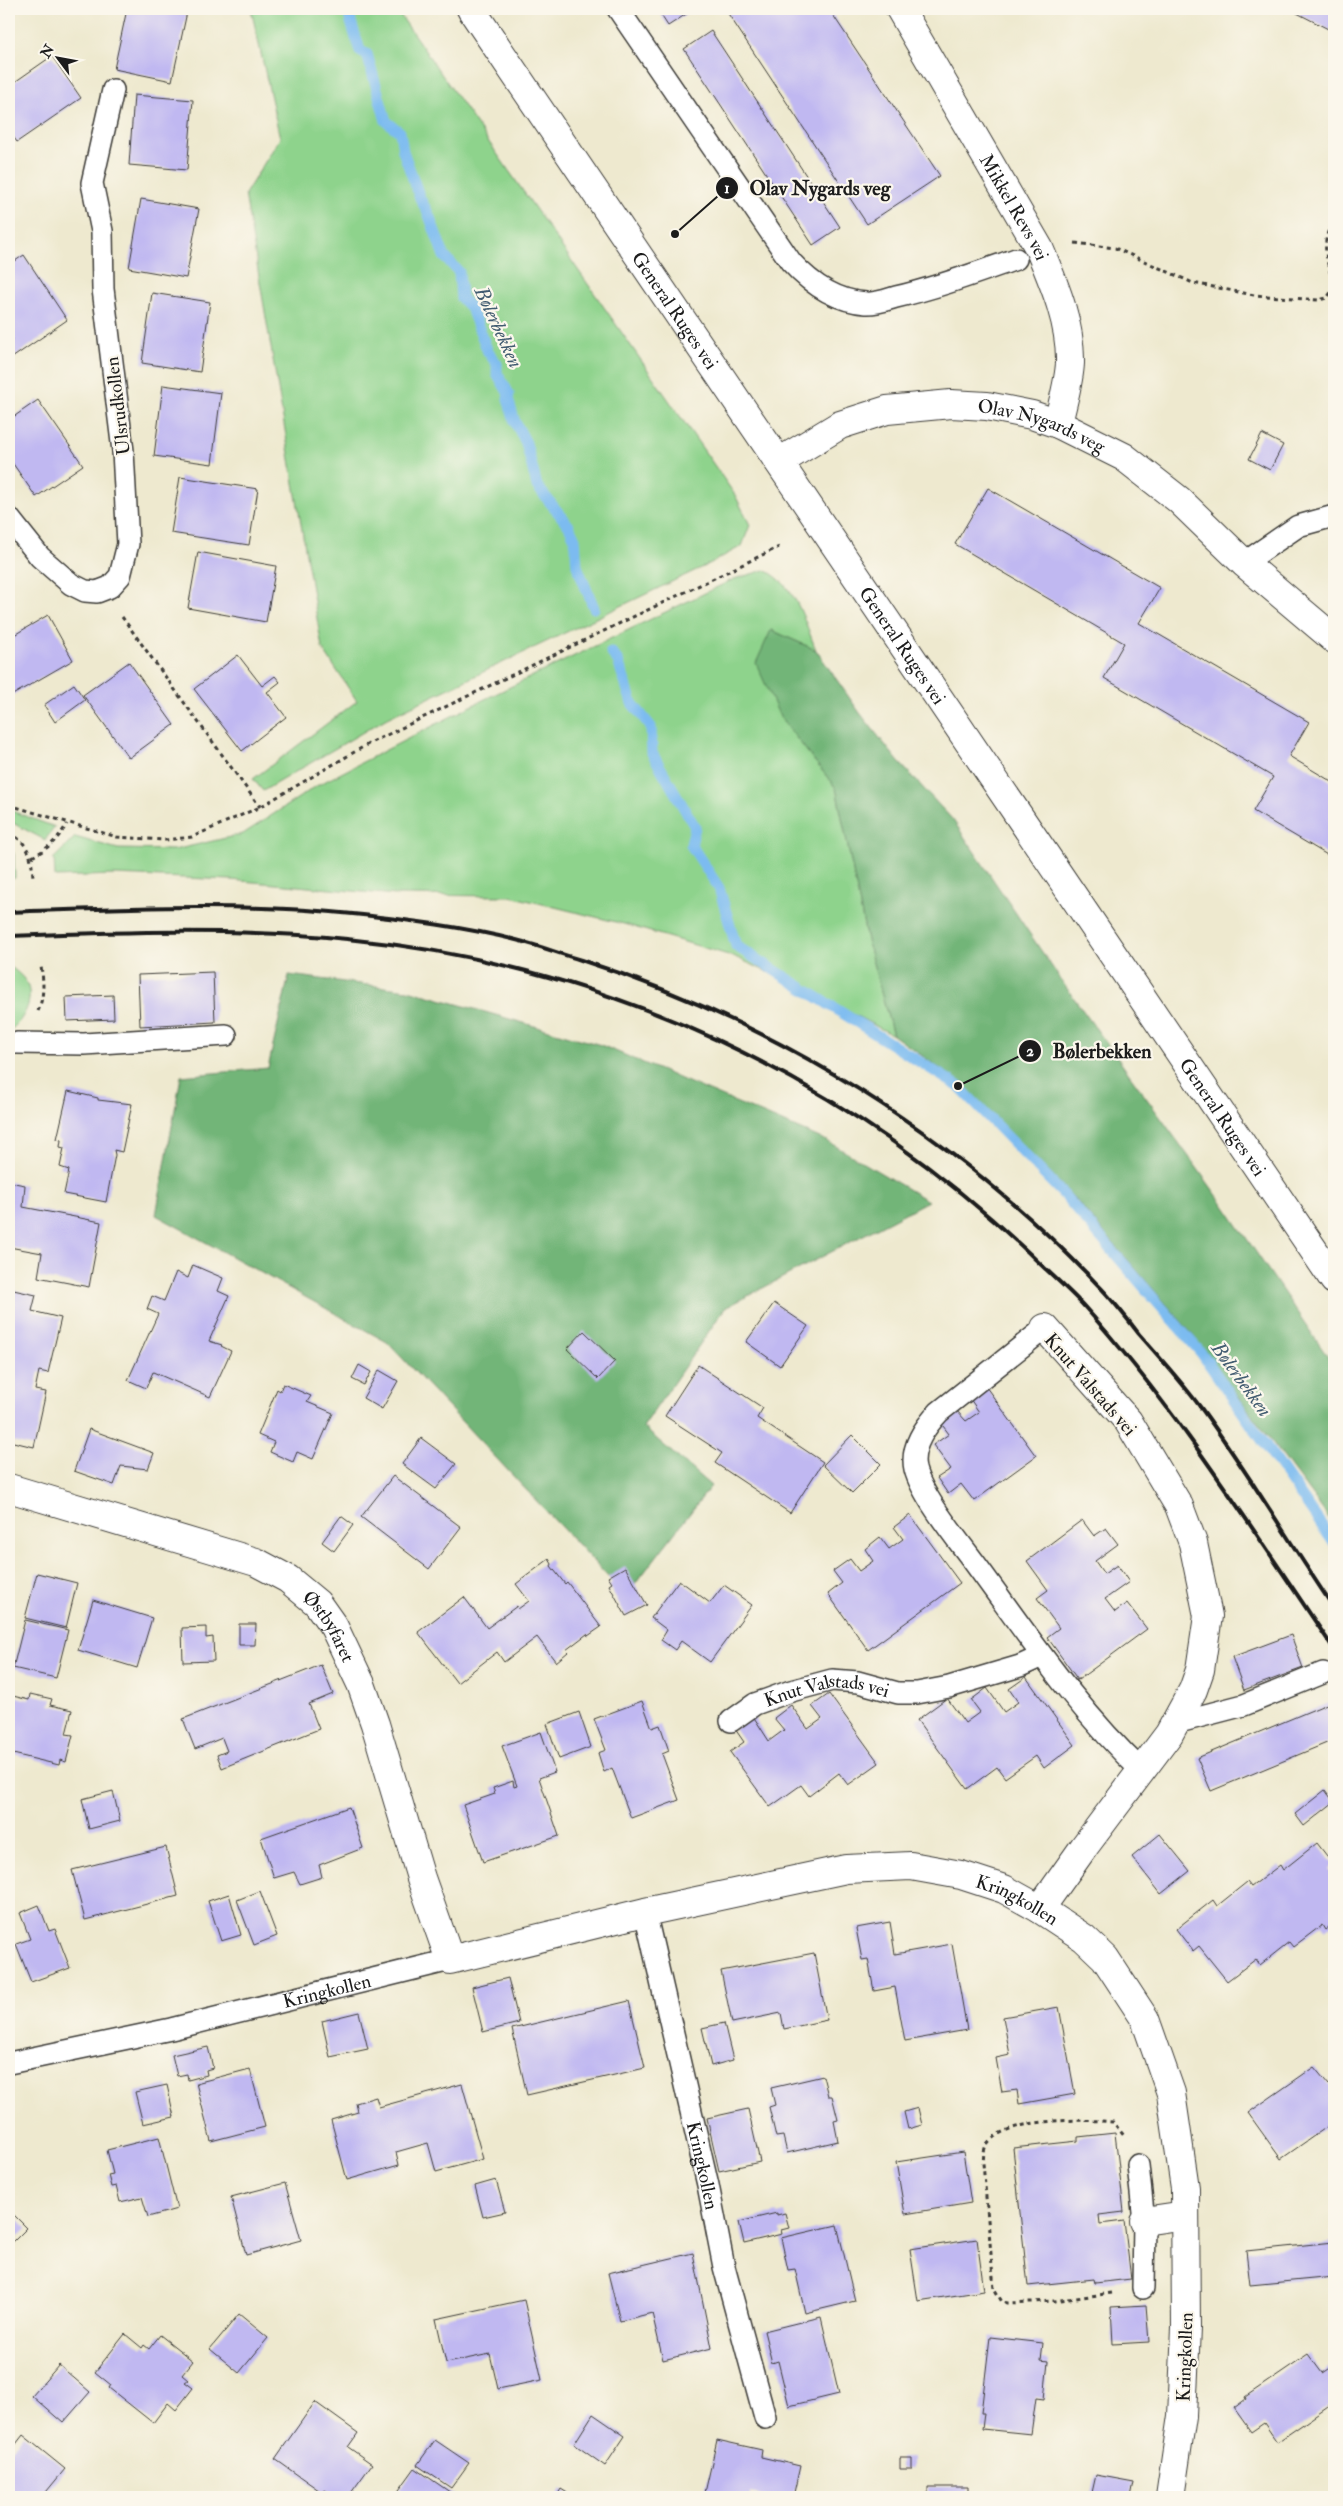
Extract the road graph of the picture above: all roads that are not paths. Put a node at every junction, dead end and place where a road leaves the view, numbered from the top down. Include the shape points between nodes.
1 (471, 9) edge
2 (618, 9) edge
3 (900, 9) edge
4 (113, 90) dead end
5 (1016, 259) dead end
6 (1058, 424) junction
7 (779, 462) junction
8 (1334, 516) edge
9 (9, 518) edge
10 (1244, 563) junction
11 (1334, 640) edge
12 (226, 1035) dead end
13 (17, 1043) dead end
14 (1334, 1280) edge
15 (1046, 1328) joint
16 (9, 1488) edge
17 (1042, 1656) junction
18 (1323, 1673) dead end
19 (731, 1721) dead end
20 (1175, 1723) junction
21 (1143, 1772) junction
22 (1040, 1909) junction
23 (645, 1912) junction
24 (450, 1960) junction
25 (9, 2063) edge
26 (1138, 2165) road end
27 (1185, 2215) junction
28 (1144, 2221) junction
29 (1143, 2288) road end
30 (766, 2418) dead end
31 (1174, 2497) edge

1 - 7 street, General Ruges vei
2 - 5 lane via 791,262 822,289 843,298 870,303 922,291
3 - 6 street, Mikkel Revs vei via 1048,270 1066,320 1070,363
4 - 9 lane, Ulsrudkollen via 92,183 102,231 103,290 123,451 128,544 120,576 110,588 96,592 71,584 40,557
6 - 7 street, Olav Nygards veg via 987,406 960,404 887,410 840,425
6 - 10 street, Olav Nygards veg via 1124,457 1179,500
7 - 14 street, General Ruges vei
8 - 10 lane via 1298,526
10 - 11 street, Olav Nygards veg
12 - 13 lane via 84,1044
15 - 17 lane, Knut Valstads vei via 939,1412 918,1441 915,1468 922,1485 955,1536
15 - 20 street, Knut Valstads vei via 1128,1421 1179,1506 1193,1543 1208,1616 1200,1670
16 - 24 street, Østbyfaret via 256,1562 288,1579 317,1602 334,1627 361,1684
17 - 19 lane, Knut Valstads vei via 1020,1666 917,1693 898,1693 858,1682 832,1680 755,1704
17 - 21 lane, Knut Valstads vei via 1070,1692
18 - 20 lane via 1244,1705
20 - 21 street, Knut Valstads vei
21 - 22 street, Knut Valstads vei
22 - 23 street, Kringkollen via 1004,1889 961,1875 911,1866 846,1869
22 - 27 street, Kringkollen via 1084,1938 1105,1958 1145,2019 1171,2093 1185,2188
23 - 24 street, Kringkollen
23 - 30 lane, Kringkollen via 724,2267
24 - 25 lane, Kringkollen via 171,2029
26 - 28 lane
27 - 28 street
27 - 31 street, Kringkollen via 1185,2364
28 - 29 lane

